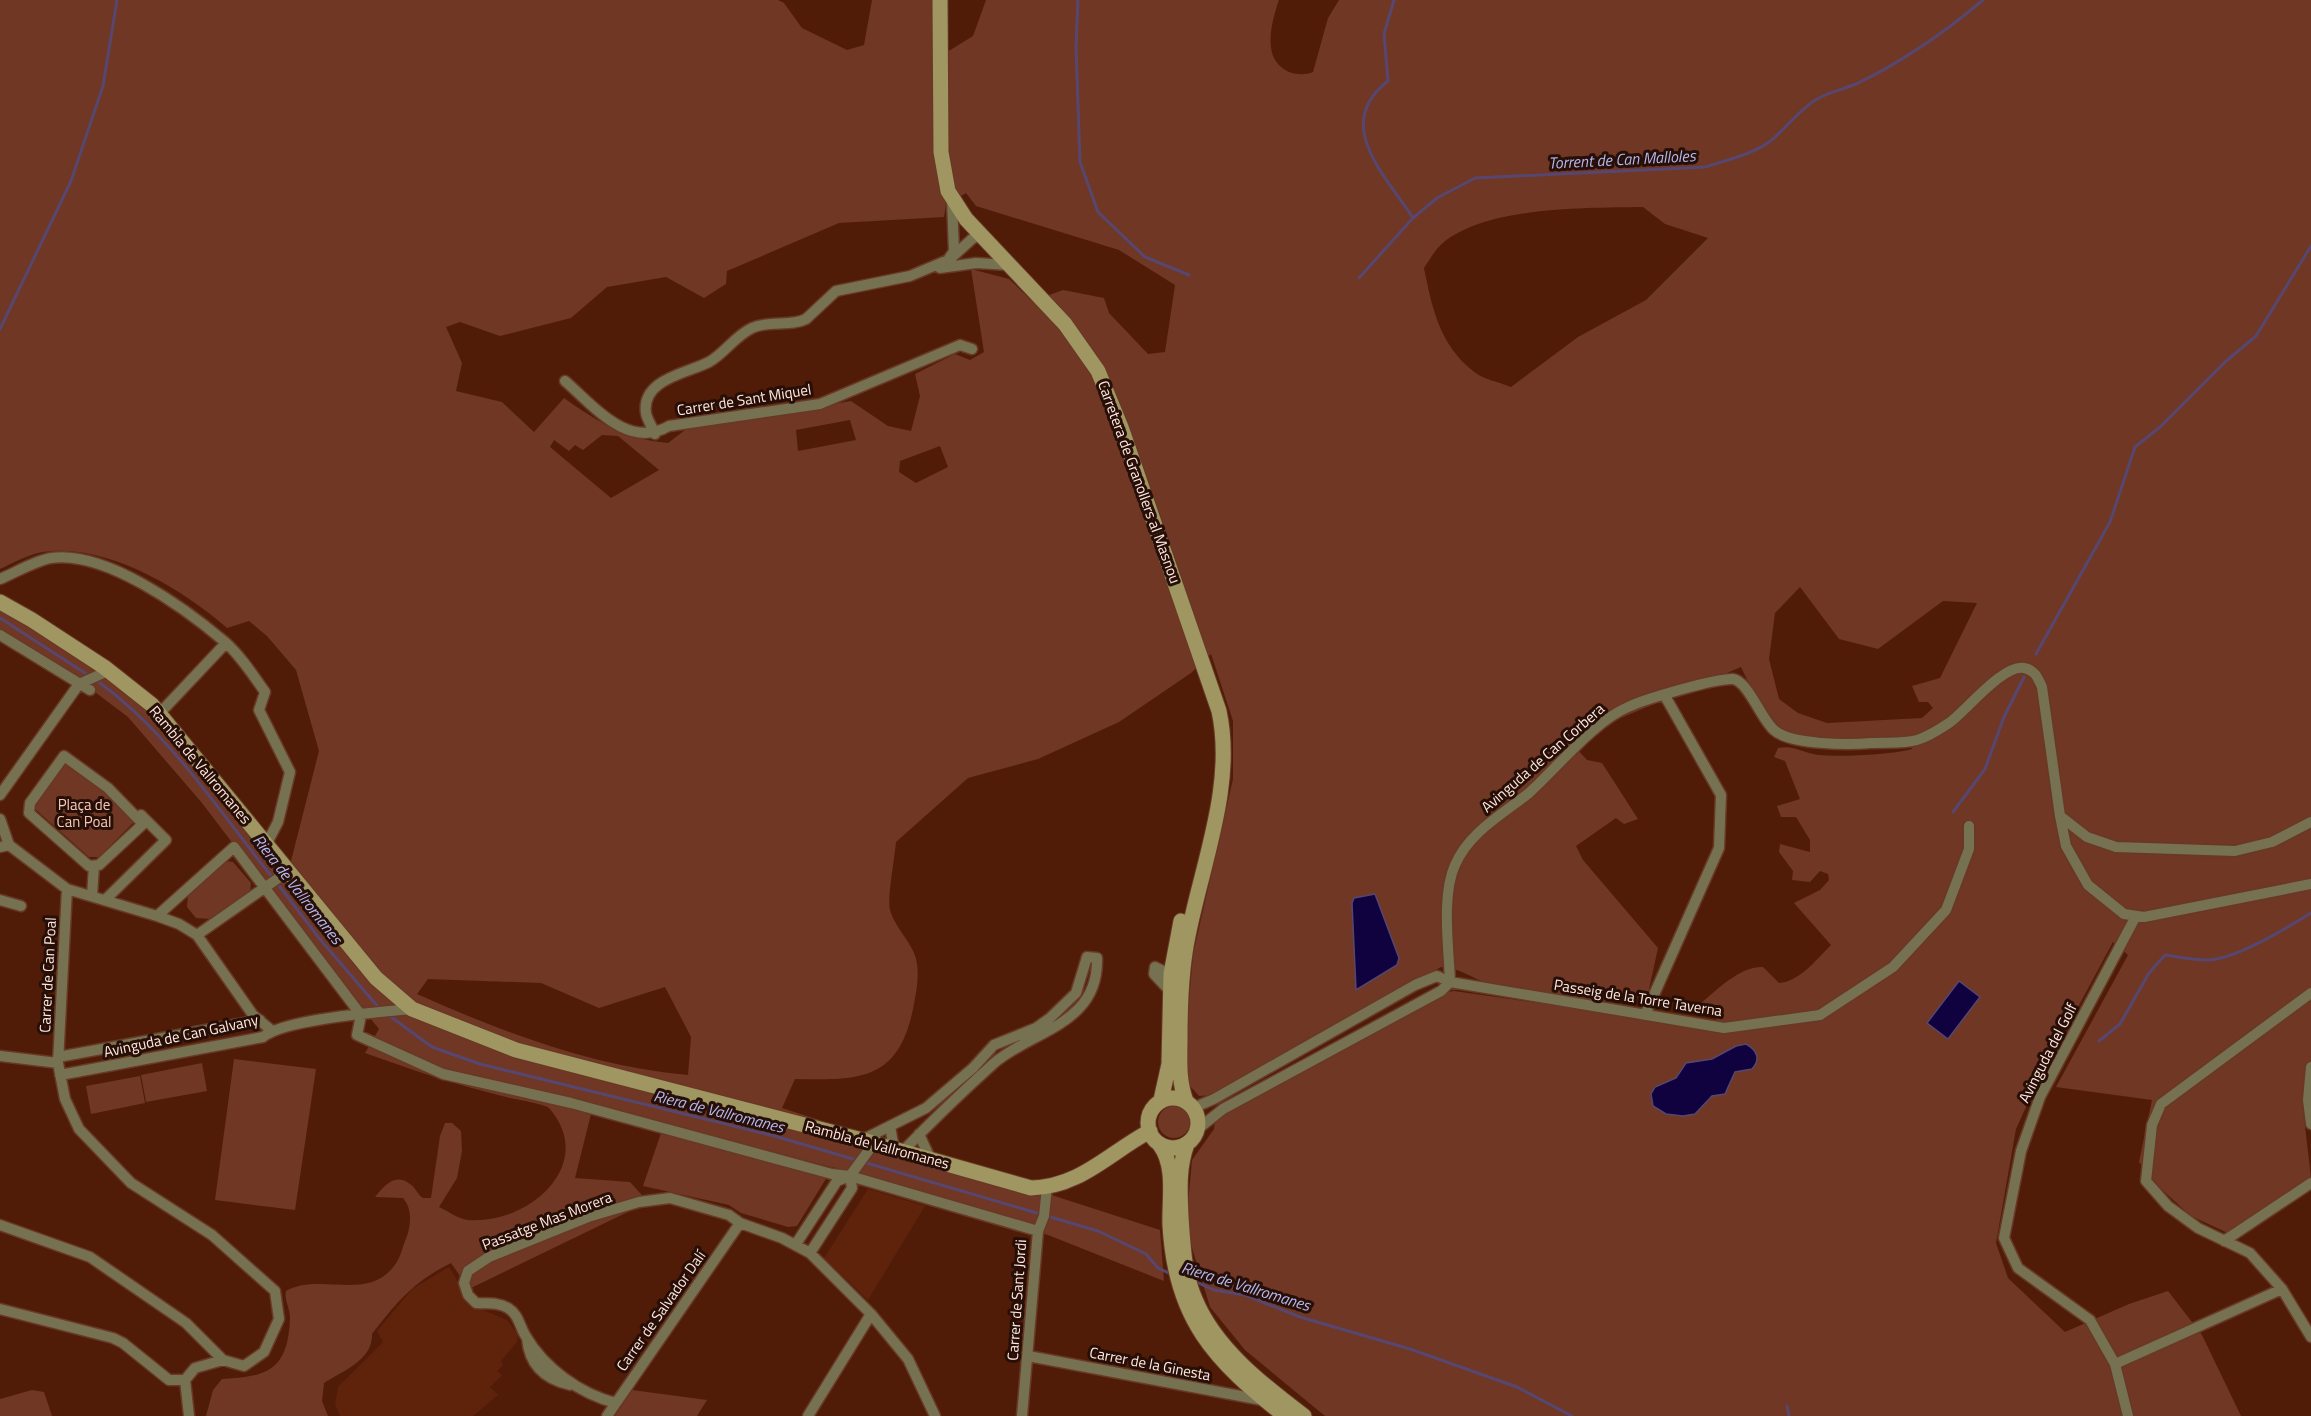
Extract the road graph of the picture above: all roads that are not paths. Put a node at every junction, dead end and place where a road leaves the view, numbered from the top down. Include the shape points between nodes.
1 (940, 0) edge
2 (952, 200) junction
3 (981, 234) junction
4 (967, 243) junction
5 (948, 260) junction
6 (982, 264) junction
7 (1009, 264) junction
8 (931, 269) junction
9 (972, 349) dead end
10 (565, 381) dead end
11 (656, 434) junction
12 (0, 579) edge
13 (0, 603) edge
14 (0, 635) edge
15 (226, 643) junction
16 (108, 671) junction
17 (79, 684) junction
18 (90, 690) dead end
19 (1665, 696) junction
20 (159, 714) junction
21 (0, 795) edge
22 (1218, 798) junction
23 (141, 814) dead end
24 (2060, 816) junction
25 (0, 819) edge
26 (2311, 822) edge
27 (1969, 826) dead end
28 (266, 844) junction
29 (5, 846) edge
30 (94, 866) junction
31 (287, 872) junction
32 (2311, 884) edge
33 (264, 888) junction
34 (67, 889) junction
35 (92, 896) junction
36 (0, 900) edge
37 (105, 900) junction
38 (21, 906) dead end
39 (157, 916) junction
40 (2136, 916) junction
41 (196, 935) junction
42 (1174, 950) junction
43 (1155, 967) junction
44 (1450, 982) junction
45 (1174, 983) junction
46 (2311, 993) edge
47 (412, 1010) junction
48 (361, 1015) junction
49 (1646, 1015) junction
50 (260, 1020) junction
51 (271, 1030) junction
52 (0, 1056) edge
53 (58, 1060) junction
54 (2311, 1068) edge
55 (60, 1075) junction
56 (1161, 1100) junction
57 (1190, 1104) junction
58 (2311, 1124) edge
59 (890, 1126) junction
60 (1199, 1128) junction
61 (1150, 1131) junction
62 (919, 1134) junction
63 (868, 1141) junction
64 (1187, 1144) junction
65 (1160, 1145) junction
66 (899, 1150) junction
67 (930, 1158) junction
68 (850, 1176) junction
69 (2311, 1182) edge
70 (1047, 1188) junction
71 (740, 1224) junction
72 (0, 1225) edge
73 (1038, 1231) junction
74 (2224, 1241) junction
75 (796, 1244) junction
76 (810, 1253) junction
77 (1178, 1256) junction
78 (2282, 1289) junction
79 (0, 1309) edge
80 (871, 1314) junction
81 (2311, 1337) edge
82 (1028, 1356) junction
83 (223, 1360) junction
84 (2115, 1364) junction
85 (185, 1380) junction
86 (1267, 1394) junction
87 (616, 1403) junction
88 (189, 1416) edge
89 (608, 1416) edge
90 (808, 1416) edge
91 (934, 1416) edge
92 (1022, 1416) edge
93 (1285, 1416) edge
94 (1305, 1416) edge
95 (2127, 1416) edge

1 - 2 main road, Carretera de Granollers al Masnou via 941,152
2 - 3 main road, Carretera de Granollers al Masnou
2 - 5 street via 954,252
3 - 4 street
3 - 7 main road, Carretera de Granollers al Masnou
4 - 5 street
4 - 6 street via 971,257
5 - 8 street
6 - 7 street
6 - 8 street
7 - 22 main road, Carretera de Granollers al Masnou via 1081,345 1098,371 1118,417 1219,711 1224,746
8 - 11 street via 836,291 806,320 753,327 710,362 656,385 646,412
9 - 11 street, Carrer de Sant Miquel via 960,345 820,404 669,426
10 - 11 street, Carrer de Sant Miquel via 612,423 636,433
12 - 15 street via 50,558 86,560 128,576
13 - 16 main road, Rambla de Vallromanes
14 - 17 street
15 - 20 street
15 - 28 street via 265,692 259,710 290,772 278,822
16 - 17 street
16 - 20 main road, Rambla de Vallromanes
17 - 18 street
17 - 21 street
19 - 24 street, Avinguda de Can Corbera via 1719,679 1736,679 1744,684 1775,732 1810,742 1916,740 1949,723 2013,669 2024,668 2035,673 2042,687
19 - 44 street, Avinguda de Can Corbera via 1627,707 1592,732 1466,846 1455,865 1449,888
19 - 49 street via 1721,795 1719,848
20 - 28 main road, Rambla de Vallromanes
22 - 42 main road, Carretera de Granollers al Masnou
22 - 45 main road, Carretera de Granollers al Masnou
23 - 37 street via 166,840
24 - 26 street via 2087,837 2116,847 2235,851 2272,842
24 - 40 street via 2066,846 2088,885 2124,914
25 - 29 street
27 - 49 street, Passeig de la Torre Taverna via 1969,849 1946,910 1893,967 1820,1015 1724,1028
28 - 31 main road, Rambla de Vallromanes
29 - 34 street
30 - 30 street via 89,866 29,813 30,803 64,756 108,788 143,825
30 - 35 street
31 - 33 street
31 - 47 main road, Rambla de Vallromanes via 376,978
32 - 40 street
33 - 39 street via 234,847
33 - 41 street
33 - 48 street
34 - 35 street
34 - 53 street, Carrer de Can Poal
35 - 37 street
36 - 38 street
37 - 39 street
39 - 41 street
40 - 84 street, Avinguda del Golf via 2040,1097 2020,1151 2004,1238 2018,1268 2090,1320
41 - 50 street
42 - 43 street via 1169,960
42 - 45 main road, Carretera de Granollers al Masnou
43 - 45 street
43 - 45 street via 1154,974
44 - 49 street, Passeig de la Torre Taverna
44 - 57 street, Passeig de la Torre Taverna via 1437,976 1414,985 1214,1099
44 - 60 street via 1223,1109
45 - 56 main road, Carretera de Granollers al Masnou via 1169,1064
45 - 57 main road, Carretera de Granollers al Masnou via 1180,1080
46 - 74 street via 2161,1104 2152,1125 2146,1181 2168,1206
47 - 48 street, Avinguda de Can Galvany
47 - 63 main road, Rambla de Vallromanes via 516,1050
48 - 51 street, Avinguda de Can Galvany
48 - 68 street via 357,1035 443,1074
50 - 51 street
50 - 53 street, Avinguda de Can Galvany
51 - 55 street, Avinguda de Can Galvany via 263,1037
52 - 53 street, Avinguda de Can Galvany
53 - 55 street
54 - 58 street
55 - 83 street via 65,1099 79,1129 130,1183 212,1235 275,1291 279,1319 264,1352 244,1366
56 - 57 main road via 1170,1097
56 - 61 main road via 1149,1115
57 - 60 main road
59 - 62 street via 940,1097 994,1045 1050,1018 1076,993 1087,957 1097,958 1093,985 1077,1010 995,1062
59 - 63 street
59 - 66 street
60 - 64 main road
61 - 65 main road
61 - 70 main road, Rambla de Vallromanes via 1078,1178
62 - 66 street
62 - 67 street
63 - 66 main road, Rambla de Vallromanes
63 - 68 street
64 - 65 main road via 1174,1148
64 - 77 main road via 1180,1175
65 - 77 main road via 1169,1164
66 - 67 main road, Rambla de Vallromanes
67 - 70 main road, Rambla de Vallromanes via 1031,1188
68 - 73 street
68 - 75 street via 837,1181
68 - 76 street via 852,1188
69 - 74 street
70 - 73 street, Carrer de Sant Jordi
71 - 75 street
71 - 87 street, Carrer de Salvador Dalí
71 - 87 street, Passatge Mas Morera via 729,1215 670,1198 639,1202 588,1217 489,1257 468,1271 464,1283 476,1303 507,1308 553,1368 574,1385
72 - 83 street via 90,1257 186,1323
73 - 82 street, Carrer de Sant Jordi
74 - 78 street via 2250,1253
75 - 76 street
76 - 80 street
77 - 86 main road via 1184,1305 1204,1337
78 - 81 street
78 - 84 street
79 - 85 street via 113,1338 169,1380
80 - 90 street
80 - 91 street via 908,1359
82 - 86 street, Carrer de la Ginesta
82 - 92 street, Carrer de Sant Jordi
83 - 85 street via 195,1368
84 - 95 street, Avinguda del Golf
85 - 88 street
86 - 93 main road
86 - 94 main road
87 - 89 street, Carrer de Salvador Dalí

